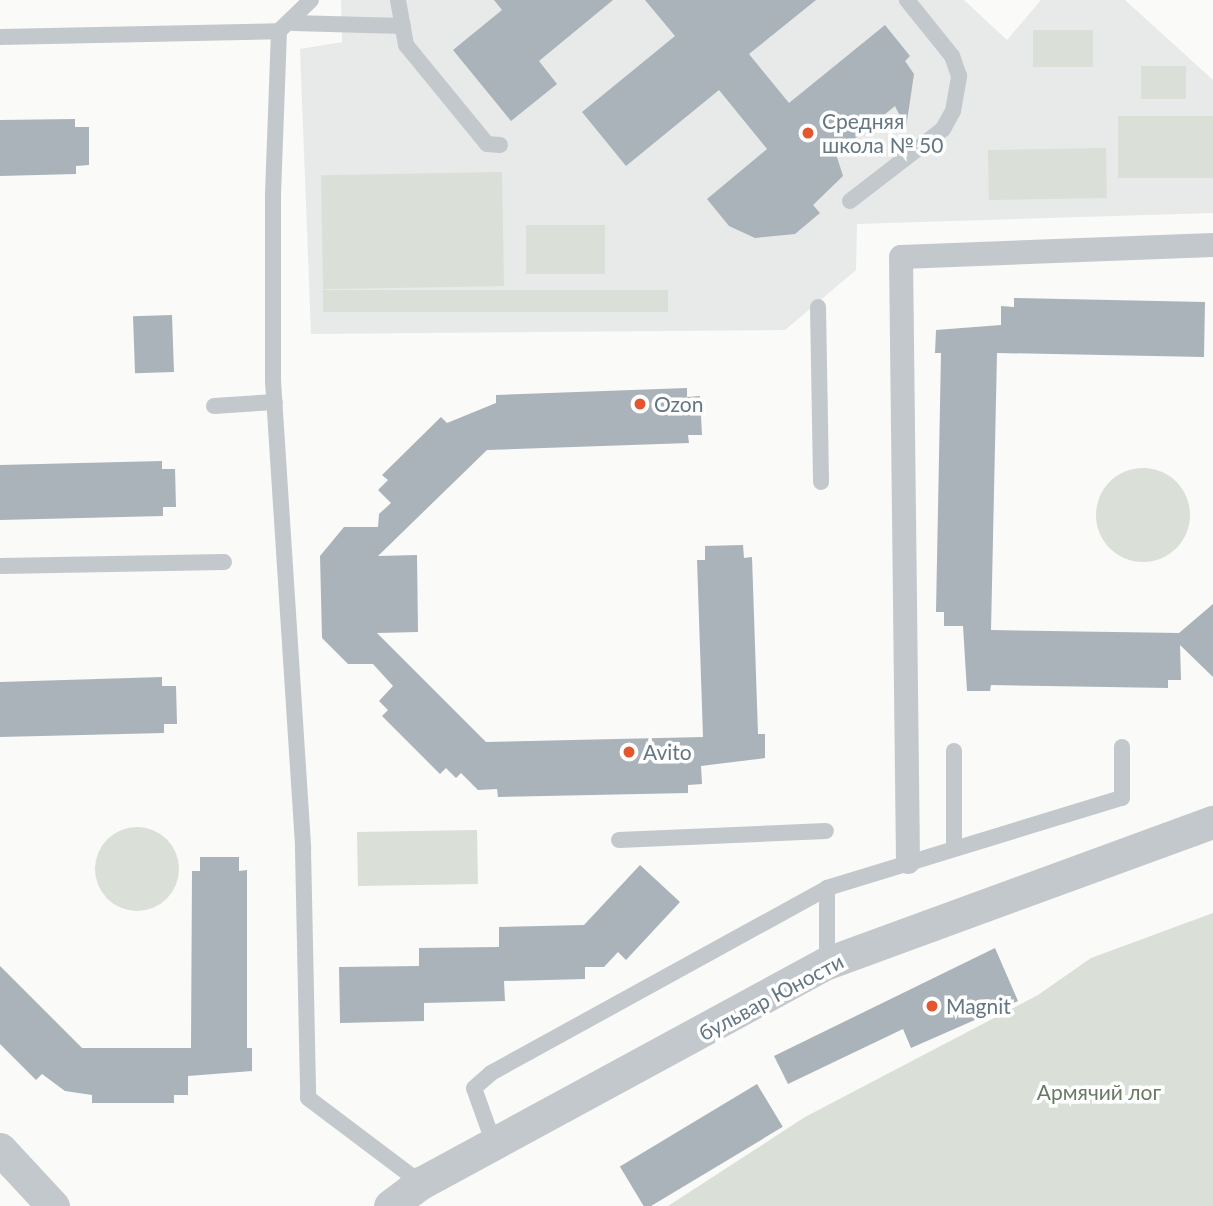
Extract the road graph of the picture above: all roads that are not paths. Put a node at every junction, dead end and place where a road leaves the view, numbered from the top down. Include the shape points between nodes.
1 (311, 0) edge
2 (398, 0) edge
3 (907, 0) edge
4 (403, 26) junction
5 (286, 27) junction
6 (0, 37) edge
7 (500, 145) dead end
8 (850, 201) dead end
9 (1213, 245) edge
10 (818, 307) dead end
11 (275, 402) junction
12 (214, 406) dead end
13 (821, 482) dead end
14 (224, 562) dead end
15 (0, 566) edge
16 (1122, 747) dead end
17 (954, 751) dead end
18 (1213, 822) edge
19 (826, 831) dead end
20 (619, 840) dead end
21 (954, 847) junction
22 (908, 862) junction
23 (827, 888) junction
24 (827, 963) junction
25 (494, 1144) junction
26 (0, 1149) edge
27 (421, 1183) junction
28 (53, 1206) edge
29 (390, 1206) edge

1 - 5 lane
2 - 4 lane
3 - 8 lane via 952,56 959,76 954,111 943,129
4 - 5 lane
4 - 7 lane via 414,55 487,144
5 - 6 lane
5 - 11 lane
9 - 22 street via 901,257
10 - 13 lane
11 - 12 lane
11 - 27 lane via 303,849 308,1098
14 - 15 lane
16 - 21 lane via 1122,798
17 - 21 lane
18 - 24 street, бульвар Юности
19 - 20 lane
21 - 22 lane
22 - 23 lane
23 - 24 lane
23 - 25 lane via 491,1073 474,1088
24 - 25 street, бульвар Юности
25 - 27 street, бульвар Юности
26 - 28 street
27 - 29 street, бульвар Юности

